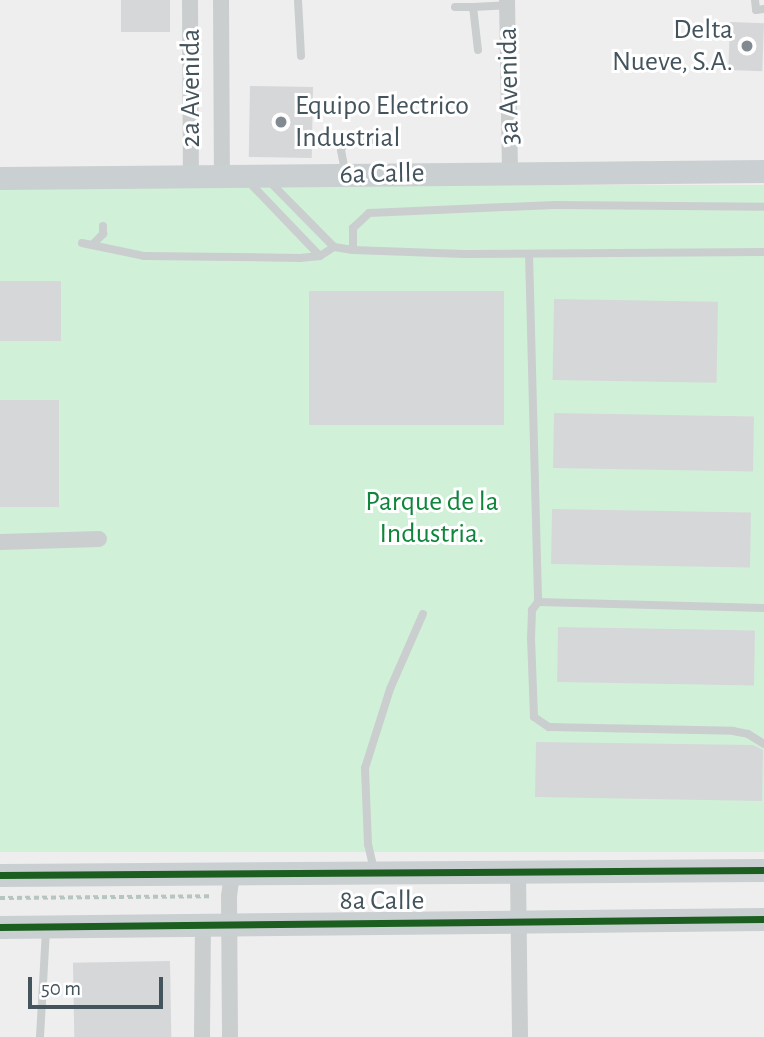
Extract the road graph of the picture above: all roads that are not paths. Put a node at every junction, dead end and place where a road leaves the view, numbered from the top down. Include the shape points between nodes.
1 (190, 0) edge
2 (221, 0) edge
3 (298, 0) edge
4 (755, 0) edge
5 (507, 2) edge
6 (455, 6) dead end
7 (473, 7) junction
8 (764, 9) edge
9 (478, 50) dead end
10 (302, 56) dead end
11 (381, 140) dead end
12 (764, 171) edge
13 (510, 173) junction
14 (346, 174) junction
15 (242, 175) junction
16 (191, 176) junction
17 (0, 178) edge
18 (764, 207) edge
19 (103, 226) dead end
20 (82, 243) dead end
21 (92, 246) junction
22 (334, 247) junction
23 (354, 250) junction
24 (764, 252) edge
25 (529, 254) junction
26 (320, 256) junction
27 (99, 539) dead end
28 (0, 542) edge
29 (538, 602) junction
30 (764, 608) edge
31 (423, 614) dead end
32 (764, 744) edge
33 (764, 870) edge
34 (518, 872) junction
35 (374, 873) junction
36 (232, 874) junction
37 (0, 875) edge
38 (764, 919) edge
39 (519, 921) junction
40 (229, 923) junction
41 (203, 924) junction
42 (46, 926) junction
43 (0, 927) edge
44 (40, 1037) edge
45 (202, 1037) edge
46 (230, 1037) edge
47 (520, 1037) edge

1 - 16 street, 2a Avenida
2 - 15 street, 2a Avenida
3 - 10 lane
4 - 8 lane via 757,10
5 - 7 lane
5 - 13 street, 3a Avenida
6 - 7 lane
7 - 9 lane
11 - 14 lane via 344,144
12 - 13 street, 6a Calle
13 - 14 street, 6a Calle
14 - 15 street, 6a Calle
15 - 16 street, 6a Calle
15 - 22 lane
15 - 26 lane
16 - 17 street, 6a Calle
18 - 23 lane via 555,205 369,213 353,228
19 - 21 lane via 103,234
20 - 21 lane
21 - 26 lane via 144,256
22 - 23 lane
22 - 26 lane
23 - 25 lane
24 - 25 lane
25 - 29 lane
27 - 28 street
29 - 30 lane
29 - 32 lane via 532,610 531,638 534,717 541,723 549,727 733,731
31 - 35 lane via 390,690 365,768 368,844
33 - 34 street, 8a Calle
34 - 35 street, 8a Calle
34 - 39 street
35 - 36 street, 8a Calle
36 - 37 street, 8a Calle
36 - 40 street
38 - 39 street, 8a Calle
39 - 40 street, 8a Calle
39 - 47 street
40 - 41 street, 8a Calle
40 - 46 street
41 - 42 street, 8a Calle
41 - 45 street
42 - 43 street, 8a Calle
42 - 44 lane

